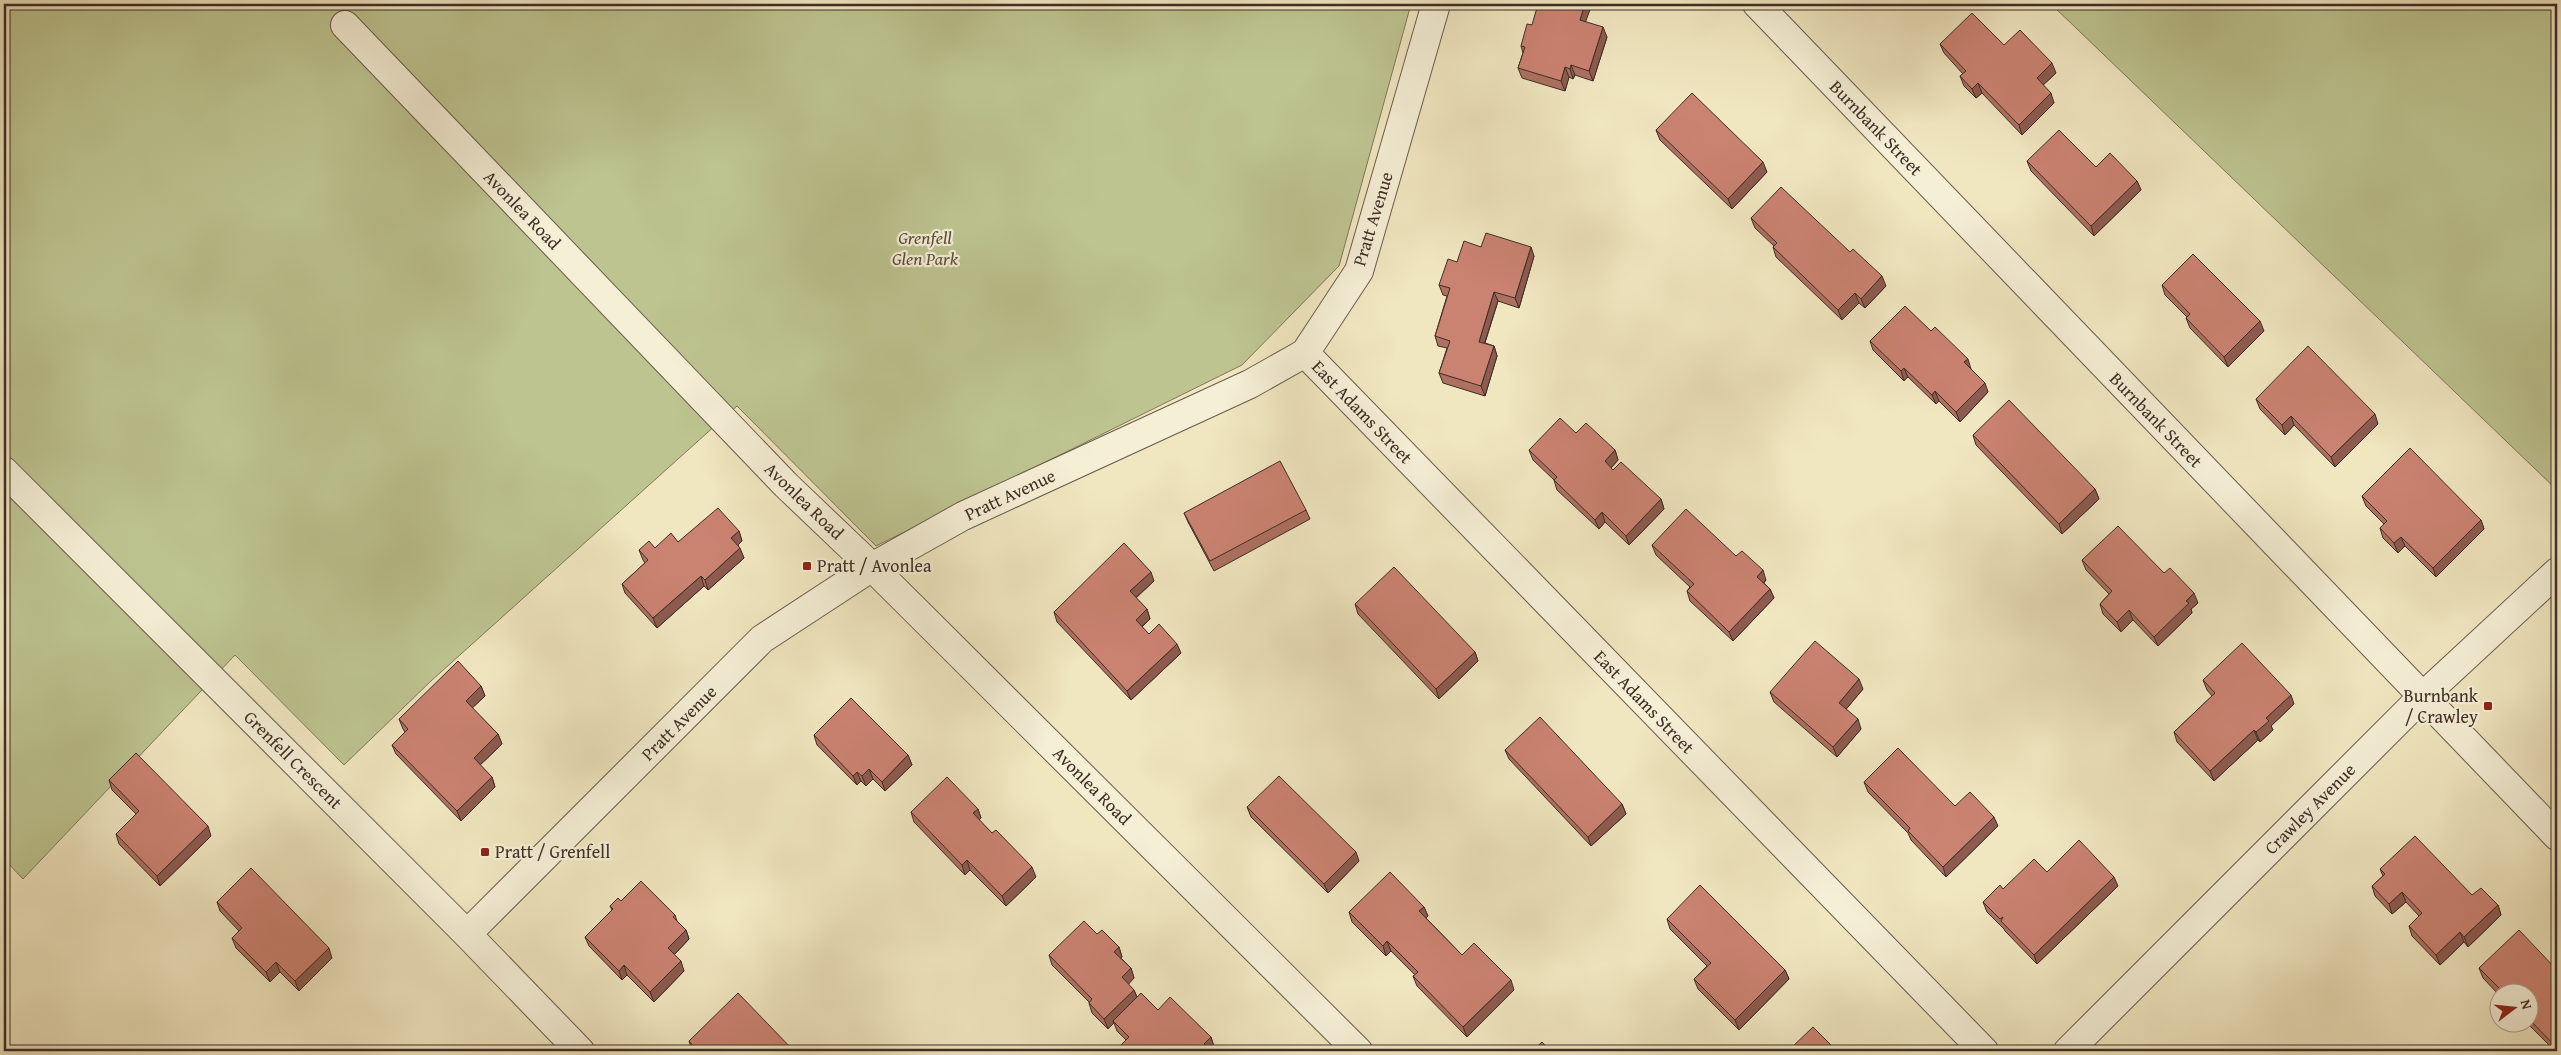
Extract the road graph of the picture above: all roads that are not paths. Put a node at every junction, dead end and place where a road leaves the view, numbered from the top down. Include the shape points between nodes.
1 (1436, 4) edge
2 (1757, 4) edge
3 (345, 26) dead end
4 (1306, 353) junction
5 (4, 471) edge
6 (872, 567) junction
7 (2557, 572) edge
8 (2422, 697) junction
9 (2557, 836) edge
10 (467, 934) junction
11 (580, 1051) edge
12 (1358, 1051) edge
13 (1984, 1051) edge
14 (2068, 1051) edge

1 - 4 street, Pratt Avenue via 1359,270
2 - 8 street, Burnbank Street
3 - 6 street, Avonlea Road via 786,485
4 - 6 street, Pratt Avenue via 1250,384 963,516
4 - 13 street, East Adams Street
5 - 10 street, Grenfell Crescent
6 - 10 street, Pratt Avenue via 762,639
6 - 12 street, Avonlea Road
7 - 8 street, Crawley Avenue
8 - 9 street, Burnbank Street
8 - 14 street, Crawley Avenue
10 - 11 street, Grenfell Crescent

